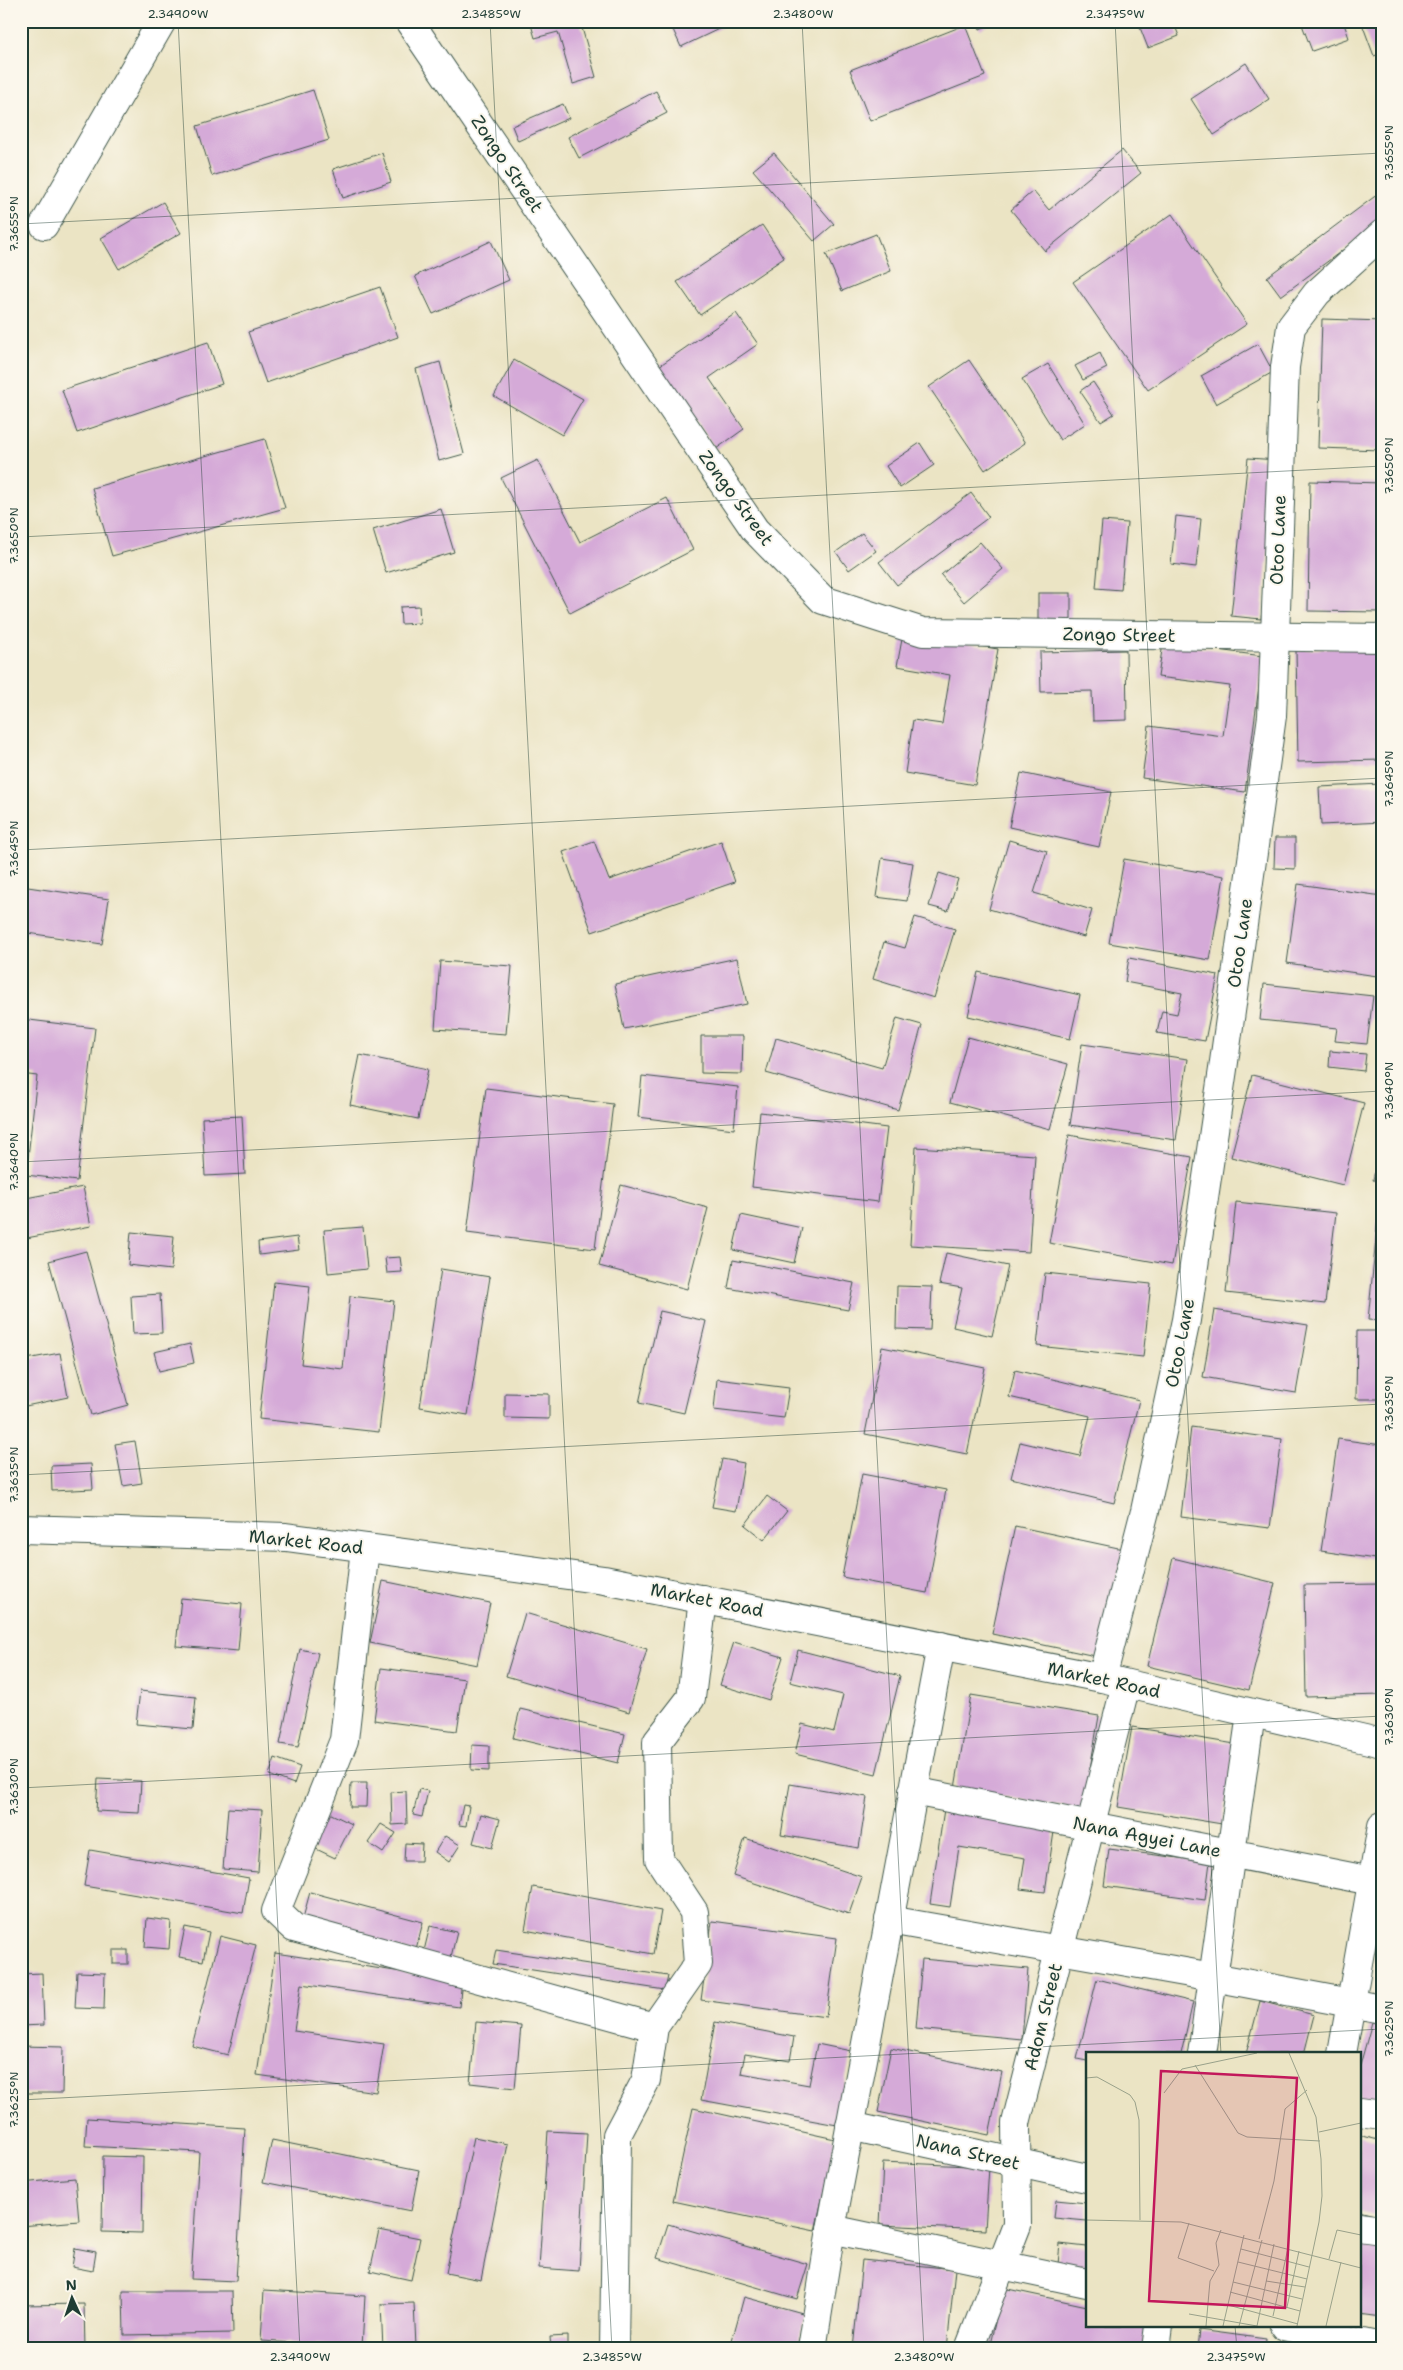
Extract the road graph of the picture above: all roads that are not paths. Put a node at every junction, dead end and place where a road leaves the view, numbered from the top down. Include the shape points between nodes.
1 (162, 21) edge
2 (409, 21) edge
3 (44, 225) dead end
4 (1382, 234) edge
5 (1274, 637) junction
6 (1382, 638) edge
7 (21, 1529) edge
8 (365, 1548) junction
9 (703, 1599) junction
10 (941, 1646) junction
11 (1114, 1681) junction
12 (1251, 1714) junction
13 (1382, 1742) edge
14 (913, 1791) junction
15 (1091, 1826) junction
16 (1382, 1826) edge
17 (1231, 1854) junction
18 (1377, 1882) edge
19 (889, 1920) junction
20 (1060, 1950) junction
21 (1213, 1977) junction
22 (1351, 2003) junction
23 (1382, 2009) edge
24 (654, 2027) junction
25 (1202, 2052) edge
26 (1342, 2052) edge
27 (1360, 2112) edge
28 (1382, 2115) edge
29 (850, 2126) junction
30 (1016, 2163) junction
31 (1086, 2178) edge
32 (1360, 2227) edge
33 (831, 2229) junction
34 (1382, 2230) edge
35 (1001, 2266) junction
36 (1086, 2283) edge
37 (1159, 2328) edge
38 (1291, 2332) edge
39 (1382, 2347) edge
40 (614, 2349) edge
41 (812, 2349) edge
42 (969, 2349) edge
43 (1156, 2349) edge

1 - 3 street
2 - 5 street, Zongo Street via 755,530 823,600 923,632
4 - 5 street, Otoo Lane via 1317,292 1291,327 1285,367
5 - 6 street, Zongo Street
5 - 11 street, Otoo Lane via 1272,716 1186,1320 1145,1511
7 - 8 street, Market Road via 286,1537
8 - 9 street, Market Road via 604,1580
8 - 24 street via 344,1740 276,1911 294,1928
9 - 10 street, Market Road
9 - 24 street via 690,1698 657,1742 659,1859 694,1912 698,1964
10 - 11 street, Market Road
10 - 14 street
11 - 12 street, Market Road
11 - 15 street, Adom Street
12 - 13 street, Market Road
12 - 17 street
14 - 15 street, Nana Agyei Lane
14 - 19 street
15 - 17 street, Nana Agyei Lane
15 - 20 street, Adom Street
16 - 18 street
17 - 18 street, Nana Agyei Lane
17 - 21 street
18 - 22 street
19 - 20 street
19 - 29 street
20 - 21 street
20 - 30 street, Adom Street via 1016,2123
21 - 22 street
21 - 25 street
22 - 23 street
22 - 26 street
24 - 40 street via 646,2080 617,2135
27 - 28 street
29 - 30 street, Nana Street
29 - 33 street
30 - 31 street, Nana Street
30 - 35 street, Adom Street via 1016,2225
32 - 34 street
33 - 35 street
33 - 41 street
35 - 36 street
35 - 42 street, Adom Street
37 - 43 street
38 - 39 street

